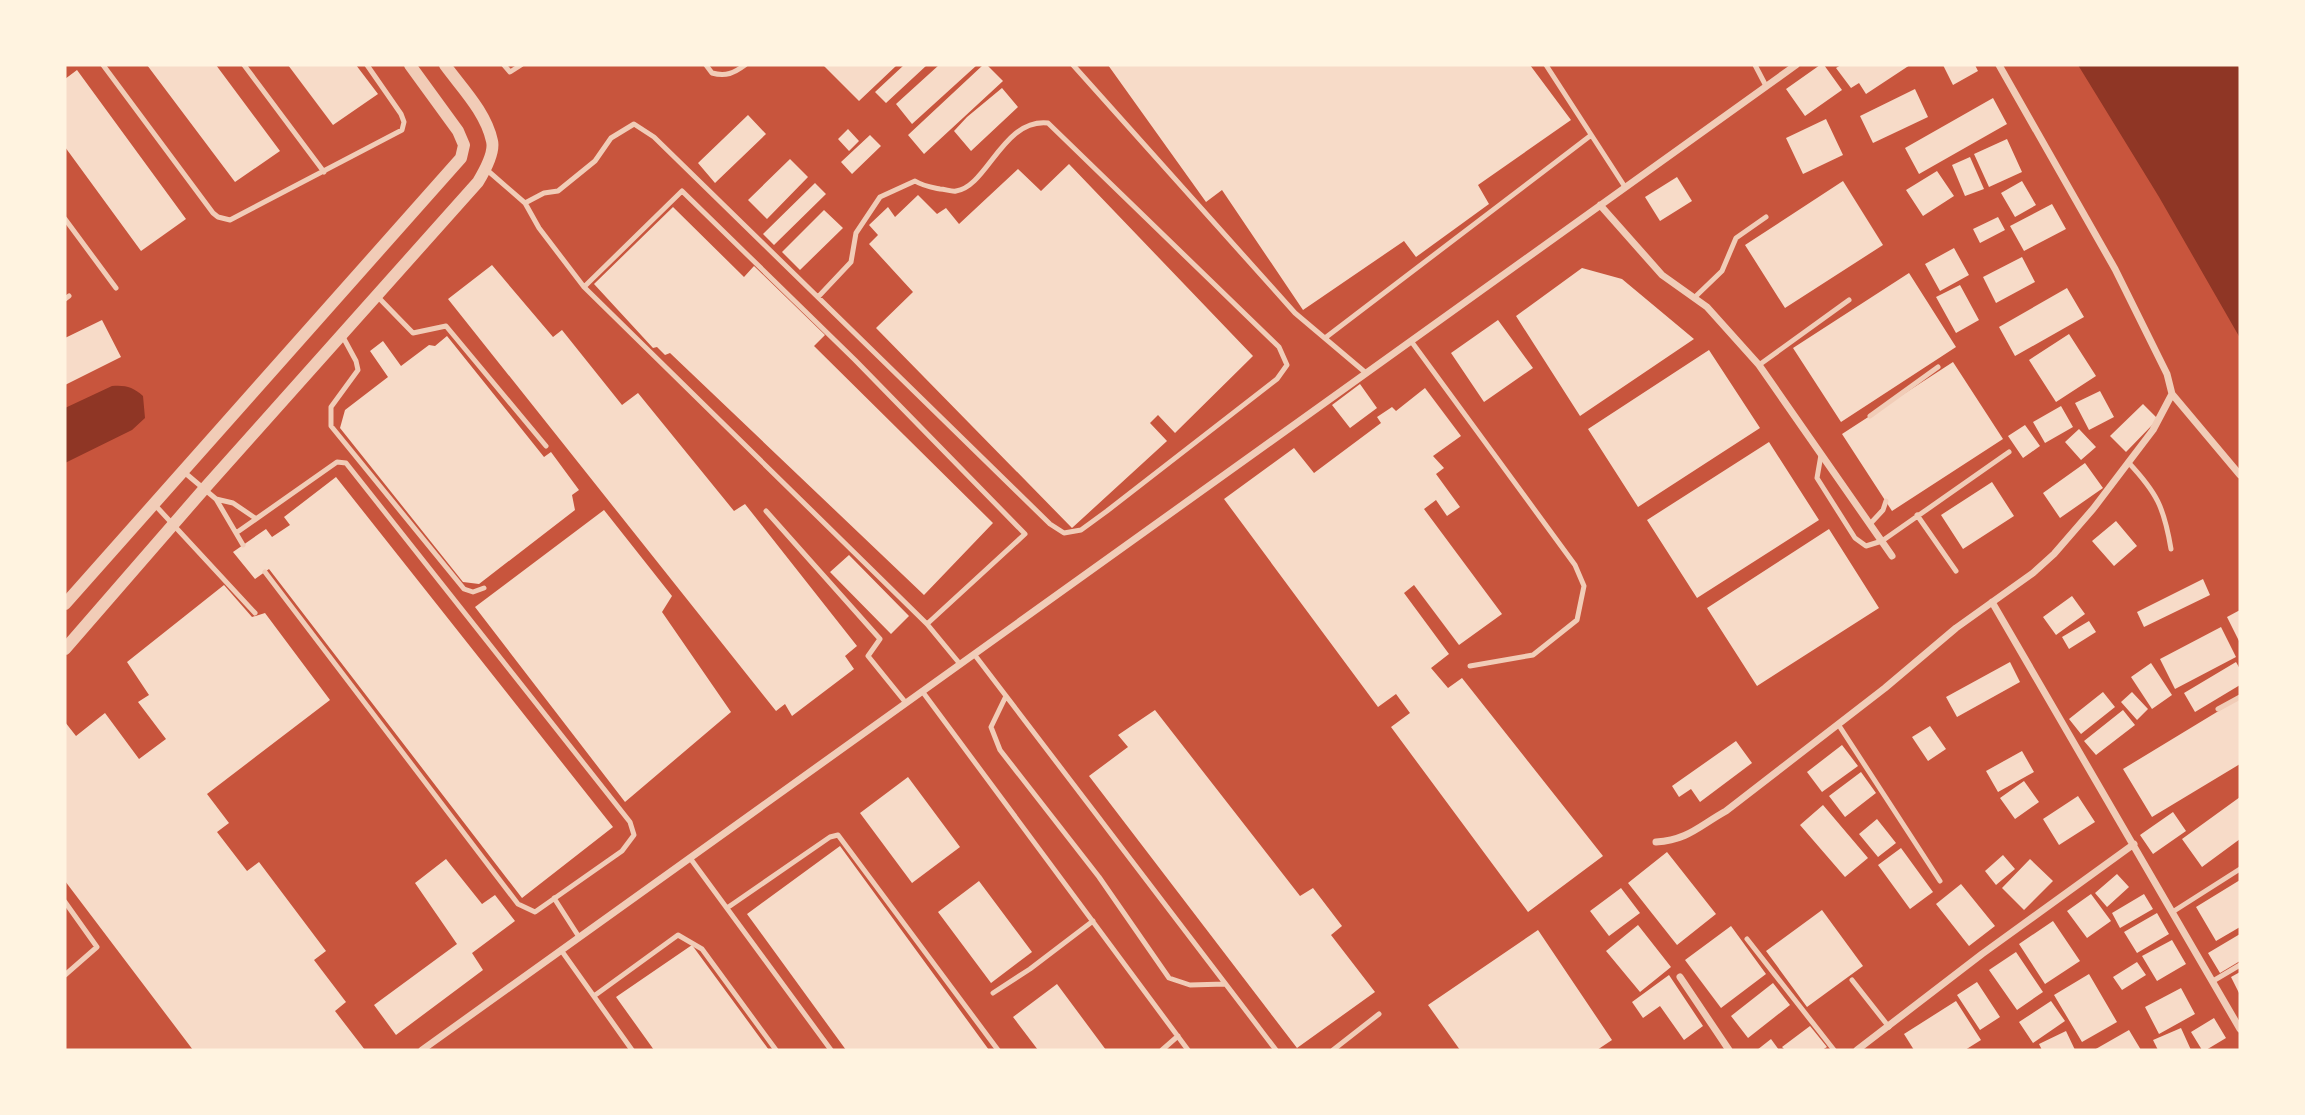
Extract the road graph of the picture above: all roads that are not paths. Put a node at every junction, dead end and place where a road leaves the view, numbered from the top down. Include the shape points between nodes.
1 (103, 65) edge
2 (244, 65) edge
3 (367, 65) edge
4 (410, 65) edge
5 (445, 65) edge
6 (504, 65) edge
7 (521, 65) edge
8 (706, 65) edge
9 (745, 65) edge
10 (1073, 65) edge
11 (1546, 65) edge
12 (1755, 65) edge
13 (1796, 65) edge
14 (1998, 65) edge
15 (1766, 86) junction
16 (1590, 136) junction
17 (486, 169) junction
18 (324, 173) junction
19 (1625, 187) junction
20 (526, 204) junction
21 (1600, 205) junction
22 (1766, 217) dead end
23 (65, 219) edge
24 (584, 286) junction
25 (116, 288) dead end
26 (376, 295) junction
27 (818, 297) junction
28 (1695, 298) junction
29 (1849, 300) dead end
30 (342, 334) junction
31 (1325, 338) junction
32 (1411, 341) junction
33 (1759, 365) junction
34 (1938, 367) dead end
35 (1366, 373) junction
36 (2172, 394) junction
37 (1870, 416) dead end
38 (546, 446) dead end
39 (2009, 452) dead end
40 (1821, 453) junction
41 (2128, 462) junction
42 (184, 472) junction
43 (2240, 475) edge
44 (204, 489) junction
45 (216, 499) junction
46 (1886, 501) dead end
47 (154, 505) junction
48 (766, 511) dead end
49 (1917, 515) junction
50 (255, 519) junction
51 (1870, 524) junction
52 (174, 526) junction
53 (236, 533) junction
54 (1882, 541) junction
55 (243, 545) dead end
56 (2171, 549) dead end
57 (1892, 556) dead end
58 (1956, 571) dead end
59 (265, 572) dead end
60 (484, 587) dead end
61 (1992, 602) junction
62 (65, 604) edge
63 (255, 613) dead end
64 (926, 624) junction
65 (65, 649) edge
66 (974, 654) junction
67 (960, 664) junction
68 (1470, 666) dead end
69 (922, 691) junction
70 (1006, 696) junction
71 (2240, 697) edge
72 (906, 703) junction
73 (2218, 709) dead end
74 (1838, 724) junction
75 (1656, 842) dead end
76 (2134, 844) junction
77 (690, 858) junction
78 (2240, 869) edge
79 (1940, 881) dead end
80 (554, 898) junction
81 (65, 902) edge
82 (727, 908) junction
83 (2174, 911) junction
84 (1093, 921) junction
85 (579, 937) junction
86 (1746, 939) dead end
87 (561, 950) junction
88 (2240, 965) edge
89 (65, 975) edge
90 (1680, 977) dead end
91 (1852, 980) dead end
92 (2213, 981) junction
93 (1226, 984) junction
94 (993, 993) dead end
95 (594, 996) junction
96 (1379, 1014) dead end
97 (1889, 1027) junction
98 (2240, 1029) edge
99 (1178, 1036) junction
100 (422, 1050) edge
101 (632, 1050) edge
102 (776, 1050) edge
103 (831, 1050) edge
104 (998, 1050) edge
105 (1161, 1050) edge
106 (1188, 1050) edge
107 (1276, 1050) edge
108 (1333, 1050) edge
109 (1729, 1050) edge
110 (1835, 1050) edge
111 (1857, 1050) edge

1 - 18 lane via 218,217 236,218
2 - 18 lane
3 - 18 lane via 401,114 402,130
4 - 42 street via 458,131 464,145 461,158
5 - 17 street via 481,114 493,143
6 - 7 lane via 510,72
8 - 9 lane via 721,75
10 - 31 lane via 1295,313
11 - 16 lane
12 - 15 lane
13 - 15 street
14 - 36 street via 2115,269 2168,374
15 - 19 street
16 - 19 lane
16 - 31 lane
17 - 20 lane
17 - 26 street
19 - 21 street
20 - 24 lane
20 - 27 lane via 558,191 595,161 611,138 634,124 654,137
21 - 28 street via 1662,275
21 - 32 street
22 - 28 lane via 1737,239 1722,271
23 - 25 lane
24 - 64 lane
24 - 64 lane via 682,191 855,360 1025,534
26 - 30 street
26 - 38 lane via 413,333 446,326
27 - 27 lane via 1064,533 1081,530 1107,511 1277,379 1287,365 1279,347 1048,123 1036,122 1012,136 971,183 957,191 924,187 915,181 880,197 856,233 851,261
28 - 33 street
29 - 33 lane
30 - 44 street
30 - 60 lane via 358,370 331,407 331,426 464,589 473,592
31 - 35 lane
32 - 35 street
32 - 68 lane via 1576,565 1584,586 1577,620 1533,655
33 - 40 street
34 - 37 lane
35 - 66 street
36 - 41 street via 2153,430
36 - 43 street
39 - 49 lane
40 - 51 street
40 - 54 lane via 1817,478 1855,538 1866,546
41 - 56 lane via 2152,487 2166,520
41 - 61 street via 2054,554
42 - 44 lane
42 - 47 street
44 - 45 lane
44 - 52 street
45 - 50 lane via 242,507
45 - 53 lane
46 - 51 lane
47 - 52 lane
47 - 62 street
48 - 72 lane via 880,639 868,656
49 - 54 lane
49 - 58 lane
50 - 53 lane
50 - 80 lane via 337,462 346,463 629,822 634,835 622,851
51 - 54 street
52 - 63 lane
52 - 65 street
53 - 55 lane
54 - 57 street
59 - 80 lane via 518,904 535,912
61 - 74 street
61 - 76 street
64 - 67 lane
66 - 67 street
66 - 70 lane
67 - 69 street
69 - 72 street
69 - 84 lane
70 - 93 lane
70 - 93 lane via 991,727 1000,750 1099,877 1168,978 1191,985
71 - 73 lane
72 - 77 street
74 - 75 street via 1726,811 1684,838
74 - 79 lane
76 - 83 street
76 - 97 street
77 - 82 lane
77 - 85 street
78 - 83 lane
80 - 85 lane
81 - 89 lane via 97,947
82 - 103 lane
82 - 104 lane via 838,835
83 - 92 street
84 - 94 lane
84 - 99 lane
85 - 87 street
86 - 110 lane
87 - 95 lane
87 - 100 street
88 - 92 lane
90 - 109 street
91 - 97 lane
92 - 98 street
93 - 107 lane
95 - 101 lane
95 - 102 lane via 678,935 702,950
96 - 108 lane
97 - 111 street
99 - 105 lane
99 - 106 lane

